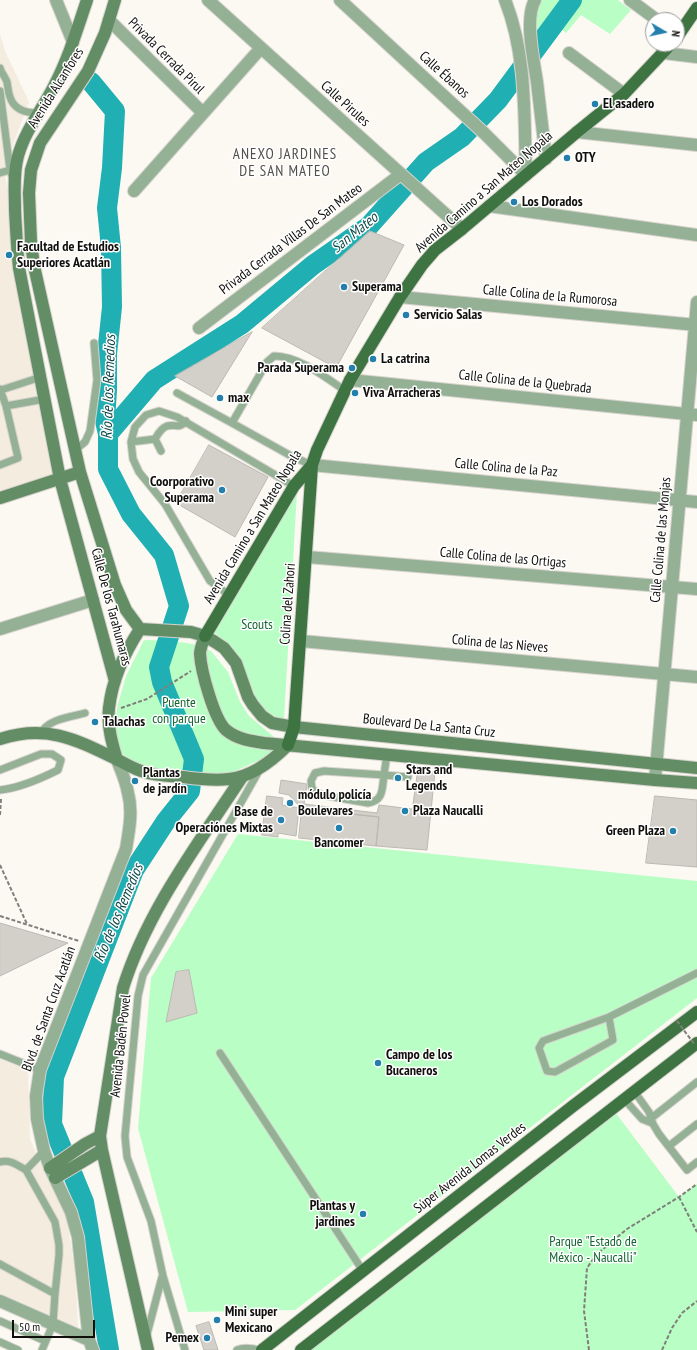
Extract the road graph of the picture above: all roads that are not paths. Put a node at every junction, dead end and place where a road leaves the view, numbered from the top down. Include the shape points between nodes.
1 (56, 0) edge
2 (87, 0) edge
3 (115, 0) edge
4 (208, 0) edge
5 (340, 0) edge
6 (505, 0) edge
7 (630, 0) edge
8 (530, 2) edge
9 (697, 8) edge
10 (646, 12) edge
11 (109, 20) junction
12 (685, 24) edge
13 (73, 42) junction
14 (261, 48) junction
15 (685, 49) edge
16 (663, 52) edge
17 (569, 53) dead end
18 (697, 57) edge
19 (0, 72) edge
20 (0, 91) edge
21 (624, 94) junction
22 (38, 113) junction
23 (203, 113) junction
24 (576, 132) junction
25 (697, 146) edge
26 (546, 159) junction
27 (0, 173) edge
28 (12, 175) junction
29 (526, 175) junction
30 (403, 176) junction
31 (134, 191) dead end
32 (29, 193) joint
33 (489, 206) junction
34 (462, 229) junction
35 (697, 235) edge
36 (400, 297) junction
37 (697, 302) edge
38 (696, 325) edge
39 (199, 328) dead end
40 (94, 343) dead end
41 (41, 377) junction
42 (347, 385) junction
43 (1, 389) edge
44 (177, 392) dead end
45 (45, 399) junction
46 (6, 406) junction
47 (692, 414) edge
48 (186, 421) junction
49 (232, 423) junction
50 (155, 439) junction
51 (131, 442) junction
52 (75, 450) junction
53 (161, 451) dead end
54 (0, 465) edge
55 (312, 465) junction
56 (80, 472) junction
57 (60, 479) junction
58 (294, 486) junction
59 (0, 498) edge
60 (680, 500) junction
61 (697, 502) edge
62 (307, 557) junction
63 (672, 587) junction
64 (697, 589) edge
65 (229, 595) junction
66 (93, 600) junction
67 (0, 628) edge
68 (140, 629) junction
69 (205, 636) junction
70 (301, 641) junction
71 (664, 674) junction
72 (697, 677) edge
73 (115, 681) junction
74 (85, 712) dead end
75 (294, 727) junction
76 (41, 733) junction
77 (0, 739) edge
78 (288, 745) junction
79 (387, 754) junction
80 (117, 760) junction
81 (656, 764) junction
82 (261, 768) junction
83 (697, 768) edge
84 (0, 770) edge
85 (384, 775) junction
86 (242, 777) junction
87 (408, 777) dead end
88 (654, 780) junction
89 (697, 783) edge
90 (1, 790) edge
91 (697, 974) edge
92 (697, 1012) edge
93 (609, 1017) junction
94 (696, 1044) edge
95 (220, 1053) dead end
96 (0, 1054) edge
97 (40, 1070) junction
98 (697, 1082) edge
99 (634, 1091) junction
100 (624, 1099) junction
101 (650, 1121) junction
102 (697, 1124) edge
103 (100, 1136) junction
104 (669, 1146) junction
105 (102, 1150) junction
106 (44, 1151) junction
107 (0, 1162) edge
108 (697, 1162) edge
109 (26, 1170) junction
110 (56, 1171) junction
111 (0, 1264) edge
112 (363, 1271) junction
113 (163, 1276) junction
114 (55, 1294) junction
115 (0, 1301) edge
116 (0, 1321) edge
117 (53, 1324) junction
118 (45, 1341) junction
119 (0, 1342) edge
120 (147, 1344) edge
121 (91, 1345) edge
122 (18, 1350) edge
123 (42, 1350) edge
124 (185, 1350) edge
125 (237, 1350) edge
126 (259, 1350) edge
127 (262, 1350) edge
128 (301, 1350) edge

1 - 13 street
2 - 13 main road, Avenida Alcanfores
3 - 11 main road, Avenida Alcanfores
4 - 14 street, Calle Pirules
5 - 29 street, Calle Ébanos
6 - 29 street via 518,43 523,76
7 - 10 street
8 - 26 street via 531,40
9 - 12 main road, Avenida Camino a San Mateo Nopala
11 - 23 street, Privada Cerrada Pirul
11 - 32 main road, Avenida Alcanfores via 88,70 40,143 31,170
13 - 22 main road, Avenida Alcanfores via 52,90
14 - 23 street
14 - 30 street, Calle Pirules
15 - 18 street
16 - 21 main road, Avenida Camino a San Mateo Nopala
17 - 21 street
19 - 22 lane via 6,79 10,98 16,106 29,113
20 - 28 lane
21 - 24 main road, Avenida Camino a San Mateo Nopala
22 - 28 main road, Avenida Alcanfores via 25,136
23 - 31 street
24 - 25 street
24 - 26 main road, Avenida Camino a San Mateo Nopala
26 - 29 main road, Avenida Camino a San Mateo Nopala
27 - 28 lane
28 - 41 main road, Calle De los Tarahumaras via 19,268
29 - 33 main road, Avenida Camino a San Mateo Nopala
30 - 34 street, Calle Pirules
30 - 39 street, Privada Cerrada Villas De San Mateo
32 - 52 main road, Calle De los Tarahumaras via 34,266
33 - 34 main road, Avenida Camino a San Mateo Nopala
33 - 35 street
34 - 36 main road, Avenida Camino a San Mateo Nopala via 435,250
36 - 38 street, Calle Colina de la Rumorosa
36 - 42 main road, Avenida Camino a San Mateo Nopala
37 - 38 street, Calle Colina de las Monjas
38 - 47 street, Calle Colina de las Monjas
40 - 52 lane via 97,380 90,430 84,442
41 - 43 lane
41 - 45 main road, Calle De los Tarahumaras
42 - 47 street, Calle Colina de la Quebrada
42 - 49 lane via 297,361 284,356 274,356 267,362
42 - 55 main road, Avenida Camino a San Mateo Nopala
43 - 46 lane
44 - 49 lane
45 - 46 lane
45 - 57 main road, Calle De los Tarahumaras
46 - 54 lane via 18,458
47 - 60 street, Calle Colina de las Monjas
48 - 50 lane via 180,426 167,426
48 - 51 lane via 159,411 146,415 135,427
48 - 58 lane
49 - 55 lane
50 - 51 lane
50 - 53 lane
51 - 65 lane via 133,459 139,472 165,504 210,581
52 - 56 main road, Calle De los Tarahumaras
55 - 58 main road, Avenida Camino a San Mateo Nopala
55 - 60 street, Calle Colina de la Paz
55 - 62 main road, Colina del Zahori
56 - 57 main road
56 - 68 main road, Calle De los Tarahumaras via 115,585 126,610
57 - 59 main road
57 - 66 main road, Calle De los Tarahumaras
58 - 65 main road, Avenida Camino a San Mateo Nopala
60 - 61 street, Calle Colina de la Paz
60 - 63 street, Calle Colina de las Monjas
62 - 63 street, Calle Colina de las Ortigas
62 - 70 main road, Colina del Zahori
63 - 64 street, Calle Colina de las Ortigas
63 - 71 street, Calle Colina de las Monjas
65 - 69 main road, Avenida Camino a San Mateo Nopala
66 - 67 street
66 - 73 main road, Calle De los Tarahumaras
68 - 69 main road, Boulevard De La Santa Cruz via 191,632
68 - 73 main road, Calle De los Tarahumaras via 131,643
69 - 75 main road, Boulevard De La Santa Cruz via 224,648 236,663 248,697 262,716 272,723
69 - 78 main road via 200,654 204,677 221,723 238,738
70 - 71 street, Colina de las Nieves
70 - 75 main road, Colina del Zahori
71 - 72 street, Colina de las Nieves
71 - 81 street, Calle Colina de las Monjas
73 - 80 main road, Blvd. de Santa Cruz Acatlán via 109,709 109,725
74 - 76 lane via 53,722
75 - 78 main road, Colina del Zahori
75 - 81 main road, Boulevard De La Santa Cruz
76 - 77 main road via 11,735
76 - 80 main road via 67,737
78 - 79 main road
78 - 82 main road
79 - 85 lane
79 - 88 main road
80 - 86 main road via 141,772 165,776 210,780
80 - 97 street, Blvd. de Santa Cruz Acatlán via 128,792 130,808 126,849
81 - 83 main road, Boulevard De La Santa Cruz
81 - 88 street, Calle Colina de las Monjas
82 - 86 main road
82 - 113 lane, Avenida Badén Powel via 143,976 138,996 125,1136 127,1157 151,1221
84 - 90 lane via 41,754 52,754 61,760 58,770 11,789
85 - 85 lane via 324,770 315,774 311,780 312,789 322,795 374,802 380,798
85 - 87 lane
86 - 103 main road via 163,898 130,965 123,988
88 - 89 main road
91 - 93 lane
92 - 112 main road, Súper Avenida Lomas Verdes
93 - 93 lane via 543,1041 539,1048 547,1071 555,1072 613,1040
94 - 99 main road
95 - 112 lane
96 - 97 lane
97 - 106 street, Blvd. de Santa Cruz Acatlán via 36,1096 37,1119
98 - 101 lane
99 - 100 main road
99 - 101 lane via 650,1112
100 - 101 lane via 642,1119
100 - 128 main road
101 - 104 lane
102 - 104 lane
103 - 105 main road
103 - 110 main road via 85,1144
104 - 108 lane via 687,1170
105 - 110 main road
105 - 120 main road
106 - 109 lane
106 - 110 street, Blvd. de Santa Cruz Acatlán
107 - 109 lane via 6,1160
109 - 114 lane via 55,1222 60,1255
110 - 121 street, Blvd. de Santa Cruz Acatlán via 78,1237
111 - 114 lane
112 - 127 main road, Súper Avenida Lomas Verdes
113 - 120 lane
113 - 124 lane, Avenida Badén Powel
114 - 117 lane
115 - 117 street
116 - 118 lane
117 - 118 lane
117 - 121 street
118 - 123 lane
119 - 122 lane
125 - 126 lane

